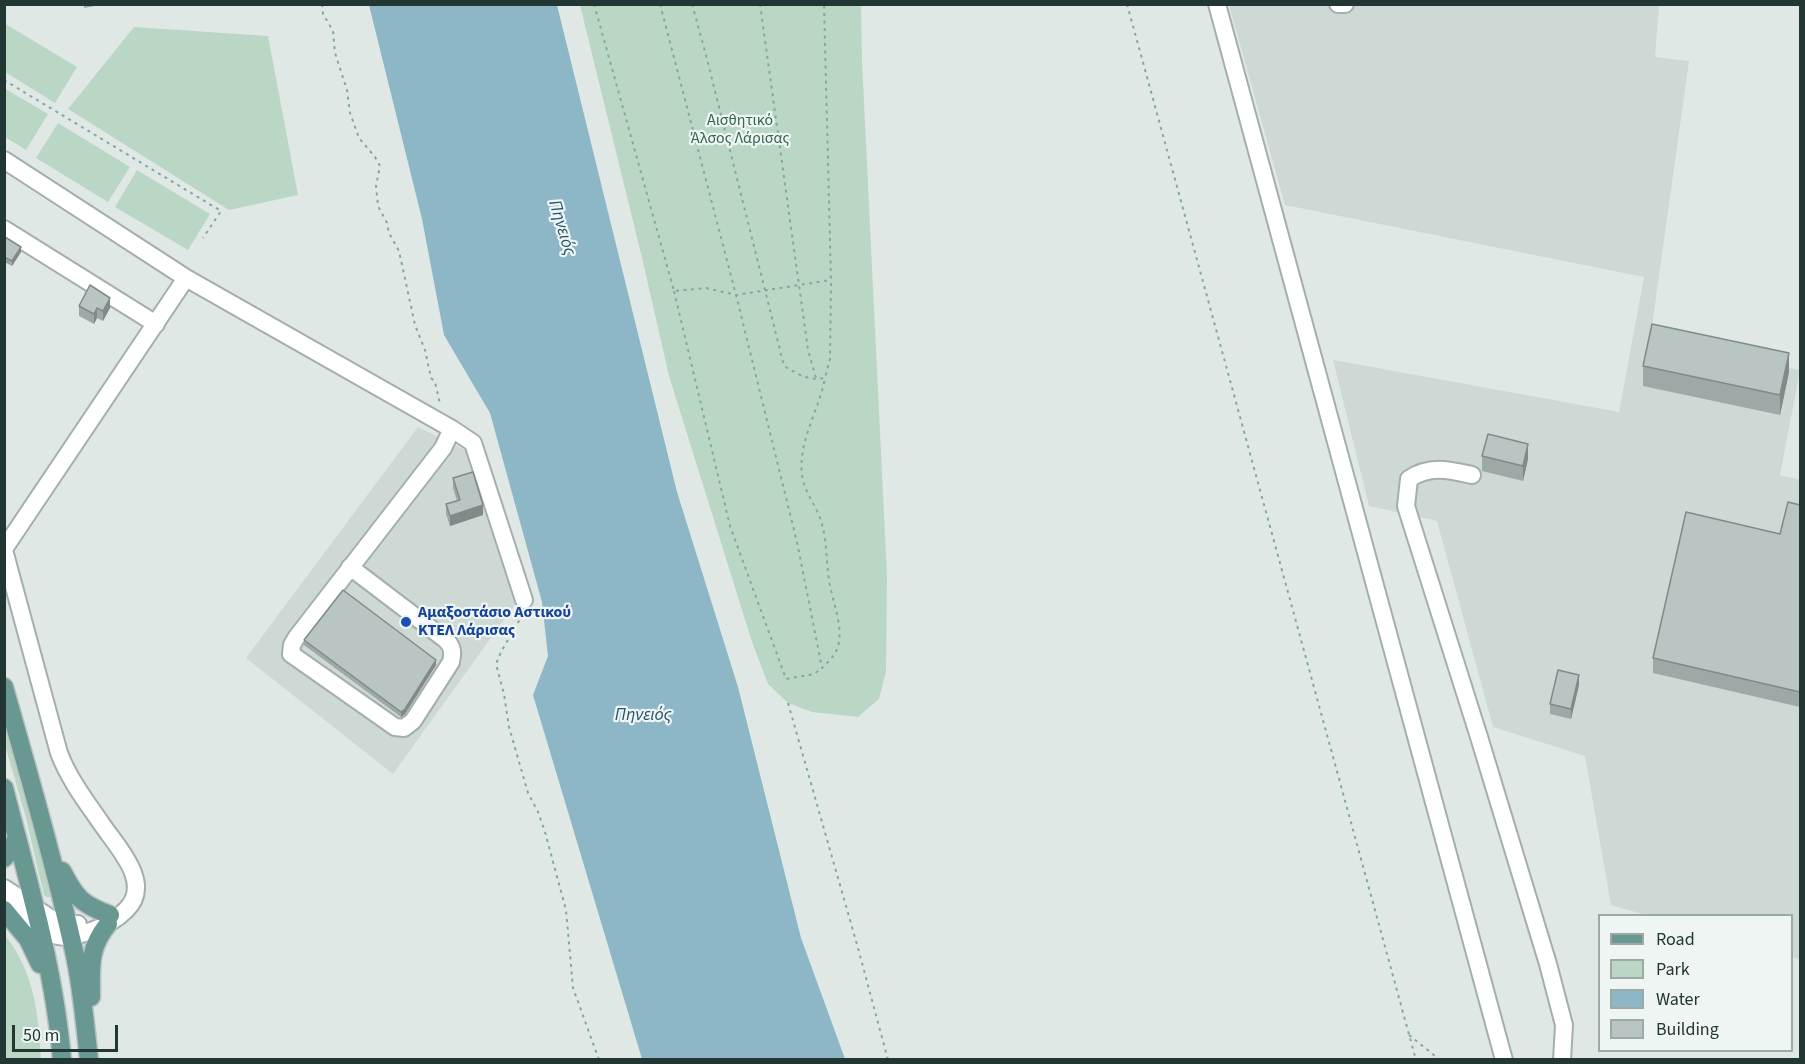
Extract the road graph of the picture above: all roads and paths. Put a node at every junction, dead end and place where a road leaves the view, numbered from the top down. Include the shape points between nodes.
1 (322, 4) edge
2 (594, 4) edge
3 (660, 4) edge
4 (692, 4) edge
5 (760, 4) edge
6 (824, 4) edge
7 (1127, 4) edge
8 (1217, 4) edge
9 (1338, 4) edge
10 (1345, 4) edge
11 (4, 80) edge
12 (4, 160) edge
13 (4, 229) edge
14 (203, 238) dead end
15 (186, 278) junction
16 (831, 280) junction
17 (798, 284) junction
18 (765, 290) junction
19 (674, 291) junction
20 (736, 295) junction
21 (156, 324) junction
22 (825, 378) junction
23 (817, 379) junction
24 (441, 406) dead end
25 (452, 429) junction
26 (1472, 475) dead end
27 (4, 549) edge
28 (351, 567) junction
29 (524, 600) joint
30 (822, 668) junction
31 (4, 687) edge
32 (788, 703) dead end
33 (4, 788) edge
34 (17, 837) junction
35 (46, 837) junction
36 (4, 858) edge
37 (4, 888) edge
38 (4, 905) edge
39 (34, 906) junction
40 (4, 910) edge
41 (109, 920) junction
42 (40, 929) junction
43 (68, 931) junction
44 (54, 1000) junction
45 (86, 1028) junction
46 (1409, 1035) junction
47 (62, 1059) edge
48 (89, 1059) edge
49 (599, 1059) edge
50 (888, 1059) edge
51 (1416, 1059) edge
52 (1440, 1059) edge
53 (1504, 1059) edge
54 (1562, 1059) edge

1 - 24 path via 333,30 350,114 359,138 380,166 375,186 378,206 399,251 415,325
2 - 19 path
3 - 20 path
4 - 18 path
5 - 17 path
6 - 16 path
7 - 46 path
8 - 53 street
9 - 10 street
11 - 14 path via 220,211
12 - 15 street
13 - 21 street
15 - 21 street
15 - 25 street
16 - 17 path
16 - 22 path via 830,359
17 - 18 path
17 - 23 path via 808,350
18 - 20 path
18 - 23 path via 784,366 805,378
19 - 20 path via 706,288
19 - 30 path via 730,526 786,679 814,674
20 - 30 path via 797,542
21 - 27 street
22 - 23 path
22 - 30 path via 802,449 802,476 821,519 829,582 840,627 836,655
25 - 28 street via 443,448
25 - 29 street via 476,447
26 - 54 street via 1447,470 1420,471 1409,479 1406,506 1548,964 1564,1024
27 - 41 street via 59,753 73,783 133,871 134,900
28 - 28 street via 296,638 291,654 395,727 404,728 413,721 451,662 452,646
29 - 49 path via 523,614 496,664 509,727 528,793 545,832 566,910 573,988
31 - 35 main road
32 - 50 path
33 - 34 main road
34 - 36 main road
34 - 39 main road
35 - 41 main road via 78,899
35 - 43 main road
37 - 39 street
38 - 42 street
39 - 42 main road
39 - 43 street
40 - 44 main road via 33,948
41 - 43 street
41 - 45 main road via 99,935 90,964 91,1008
42 - 43 street via 57,936
42 - 44 main road
43 - 45 main road
44 - 47 main road
45 - 48 main road
46 - 51 path
46 - 52 path

